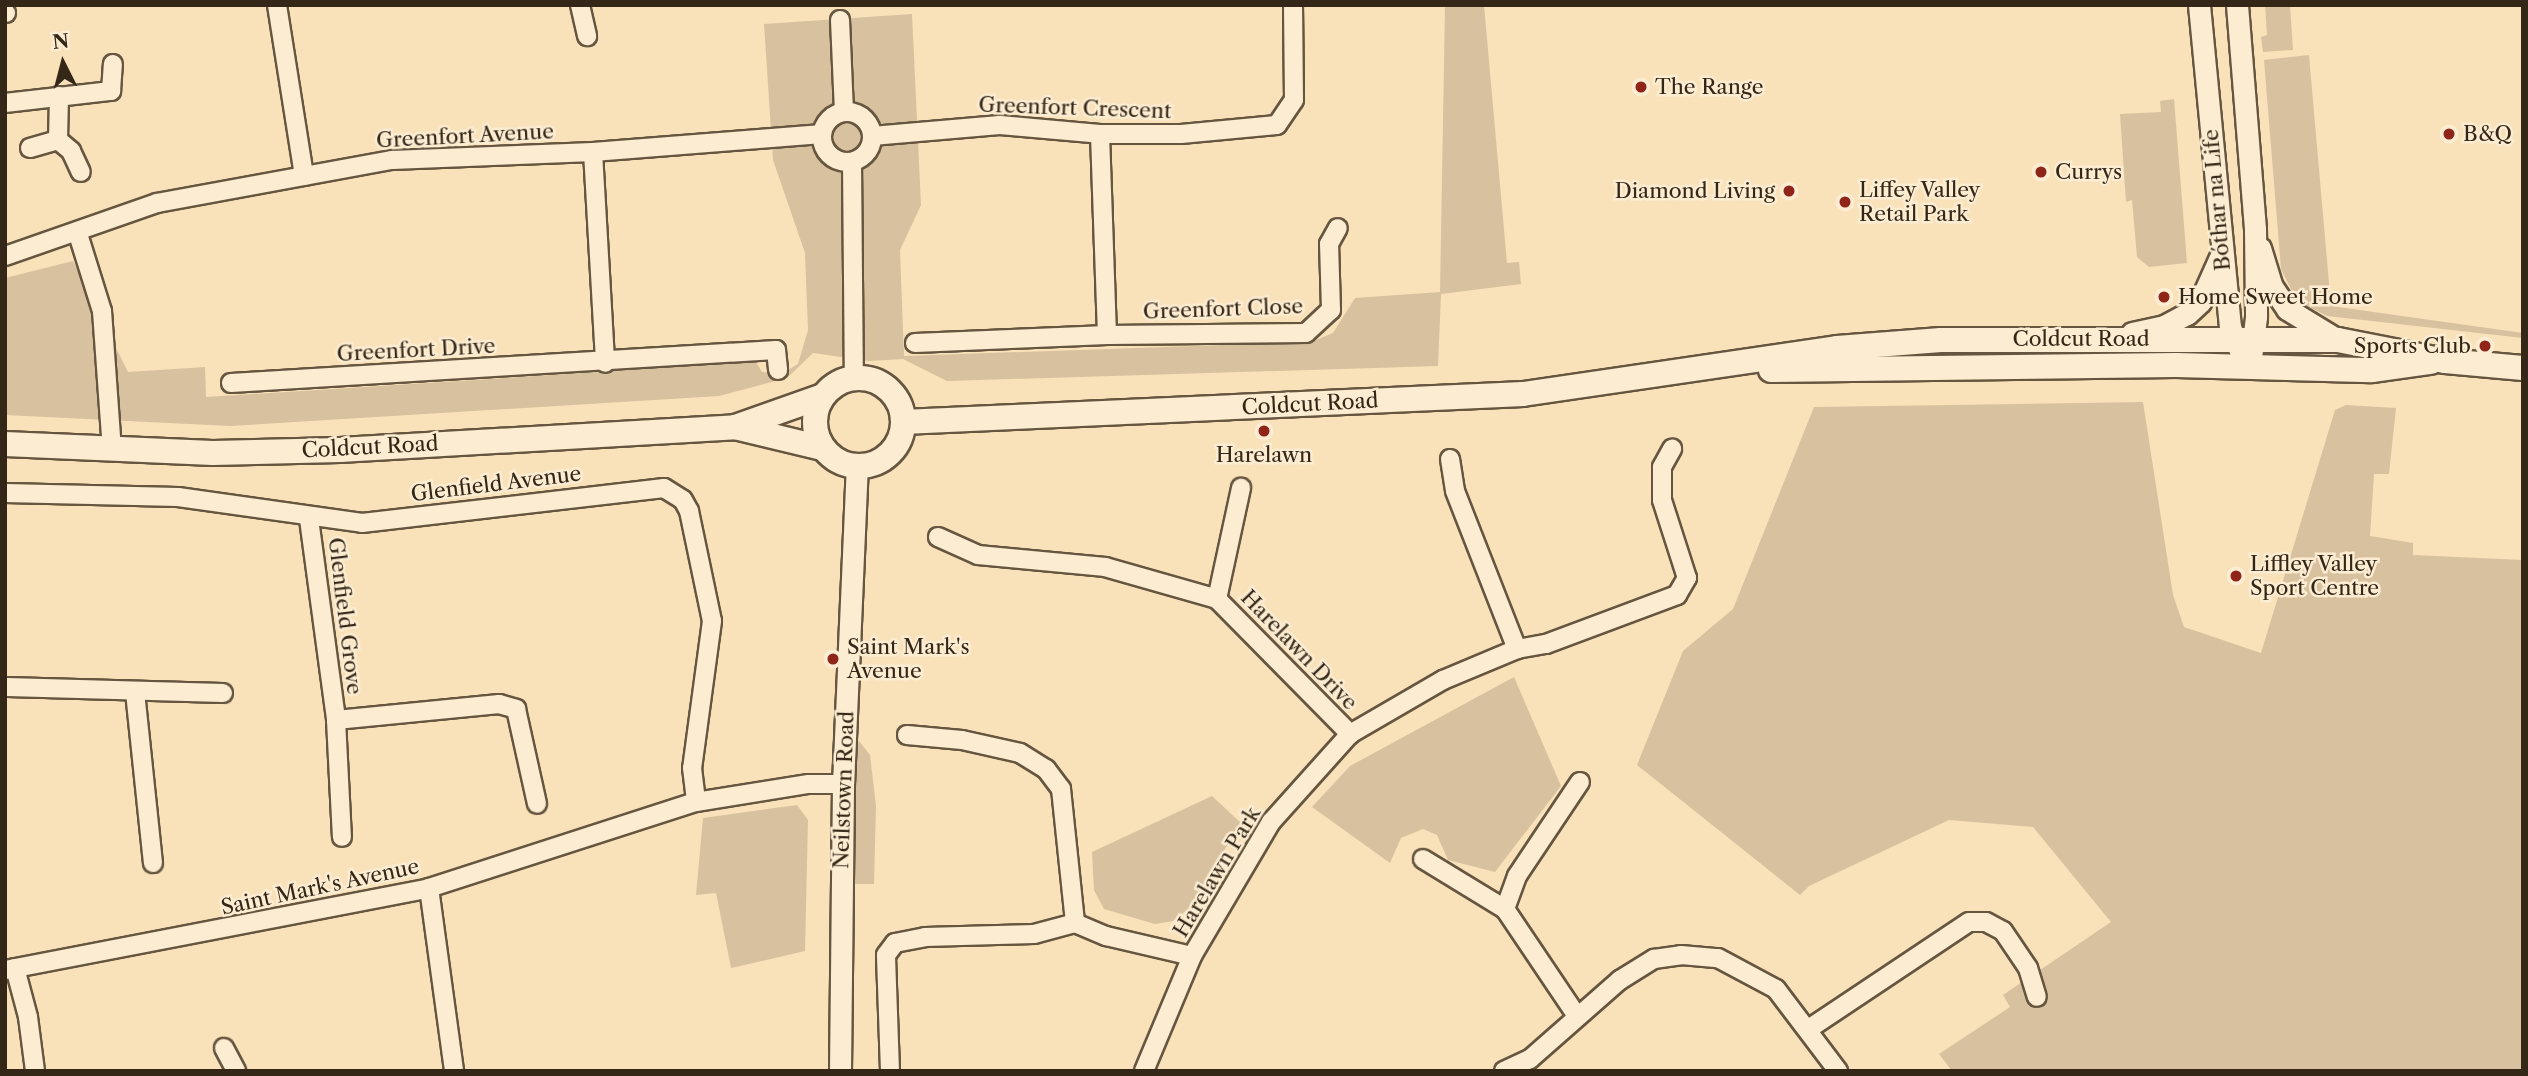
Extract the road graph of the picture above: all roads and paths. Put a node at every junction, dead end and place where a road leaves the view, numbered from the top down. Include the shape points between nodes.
1 (277, 5) edge
2 (580, 5) edge
3 (1293, 5) edge
4 (2199, 5) edge
5 (2237, 5) edge
6 (840, 20) dead end
7 (587, 36) dead end
8 (113, 64) dead end
9 (59, 96) junction
10 (5, 103) edge
11 (844, 112) junction
12 (822, 134) junction
13 (1100, 134) junction
14 (872, 136) junction
15 (58, 140) junction
16 (30, 148) dead end
17 (593, 152) junction
18 (852, 162) junction
19 (81, 172) dead end
20 (304, 176) junction
21 (1338, 228) dead end
22 (2255, 229) junction
23 (78, 234) junction
24 (2222, 253) junction
25 (5, 256) edge
26 (1107, 335) junction
27 (2116, 337) junction
28 (2244, 339) junction
29 (2338, 340) junction
30 (915, 343) dead end
31 (2445, 360) junction
32 (605, 363) junction
33 (2248, 366) junction
34 (1716, 368) junction
35 (2523, 368) edge
36 (778, 370) dead end
37 (854, 378) junction
38 (231, 383) dead end
39 (823, 396) junction
40 (903, 422) junction
41 (735, 426) junction
42 (5, 444) edge
43 (822, 448) junction
44 (113, 449) junction
45 (1672, 449) dead end
46 (1450, 459) dead end
47 (857, 467) junction
48 (1241, 488) dead end
49 (5, 493) edge
50 (309, 519) junction
51 (938, 537) dead end
52 (1217, 598) junction
53 (1517, 649) junction
54 (5, 687) edge
55 (135, 692) junction
56 (223, 693) dead end
57 (336, 720) junction
58 (1350, 734) junction
59 (907, 735) dead end
60 (1580, 782) dead end
61 (844, 784) junction
62 (696, 802) junction
63 (537, 804) dead end
64 (342, 837) dead end
65 (1423, 859) dead end
66 (153, 863) dead end
67 (429, 888) junction
68 (1505, 908) junction
69 (1075, 923) junction
70 (1192, 956) junction
71 (10, 969) edge
72 (2038, 997) dead end
73 (1577, 1016) junction
74 (1810, 1028) junction
75 (224, 1048) dead end
76 (35, 1071) edge
77 (236, 1071) edge
78 (454, 1071) edge
79 (840, 1071) edge
80 (890, 1071) edge
81 (1144, 1071) edge
82 (1504, 1071) edge
83 (1838, 1071) edge

1 - 20 street
2 - 7 street
3 - 13 street, Greenfort Crescent via 1294,100 1278,125 1181,134
4 - 24 street, Bóthar na Life
5 - 22 street, Bóthar na Life
6 - 11 street
8 - 9 street via 111,91
9 - 10 street
9 - 15 street
11 - 12 street via 829,119
11 - 14 street via 866,121
12 - 17 street, Greenfort Avenue
12 - 18 street via 829,155
13 - 14 street, Greenfort Crescent via 1000,125
13 - 26 street
14 - 18 street via 864,155
15 - 16 street
15 - 19 street
17 - 20 street, Greenfort Avenue via 392,160
17 - 32 street
18 - 37 street
20 - 23 street, Greenfort Avenue via 158,204
21 - 26 street, Greenfort Close via 1329,244 1332,310 1306,333
22 - 28 street, Bóthar na Life
22 - 29 street via 2271,285 2286,307
23 - 25 street, Greenfort Avenue
23 - 44 street via 102,311
24 - 27 street via 2200,302 2187,314 2164,326
24 - 28 street, Bóthar na Life
26 - 30 street, Greenfort Close
27 - 28 main road, Coldcut Road
27 - 34 main road, Coldcut Road via 1876,345
28 - 29 main road, Coldcut Road
28 - 33 street, Bóthar na Life
29 - 31 main road, Coldcut Road
31 - 33 main road, Coldcut Road via 2372,370
31 - 35 main road, Coldcut Road
32 - 36 street, Greenfort Drive via 776,350
32 - 38 street, Greenfort Drive
33 - 34 main road, Coldcut Road via 1833,372
34 - 40 main road, Coldcut Road via 1523,394
37 - 39 main road, Coldcut Road
37 - 40 main road via 875,381 892,393
39 - 41 main road, Coldcut Road
39 - 43 main road via 814,425
40 - 47 main road via 892,452 876,463
41 - 43 main road, Coldcut Road
41 - 44 main road, Coldcut Road via 340,450
42 - 44 main road, Coldcut Road
43 - 47 main road, Coldcut Road via 842,464
45 - 53 street, Harelawn Park via 1661,467 1662,500 1687,579 1677,595 1546,644
46 - 53 street via 1455,491
47 - 61 street, Neilstown Road
48 - 52 street, Harelawn Drive
49 - 50 street, Glenfield Avenue via 178,498
50 - 57 street, Glenfield Grove
50 - 62 street, Glenfield Avenue via 362,523 653,487 683,500 692,520 712,621 692,768
51 - 52 street, Harelawn Drive via 978,555 1105,567
52 - 58 street, Harelawn Drive
53 - 58 street, Harelawn Park via 1443,680
54 - 55 street
55 - 56 street
55 - 66 street
57 - 63 street, Glenfield Grove via 499,704 516,709
57 - 64 street, Glenfield Grove
58 - 70 street, Harelawn Park via 1272,822
59 - 69 street via 962,740 1020,753 1046,769 1060,789
60 - 68 street via 1517,876
61 - 62 street, Saint Mark's Avenue via 809,784
61 - 79 street, Neilstown Road
62 - 67 street, Saint Mark's Avenue
65 - 68 street
67 - 71 street, Saint Mark's Avenue
67 - 78 street
68 - 73 street
69 - 70 street via 1106,936
69 - 80 street via 1034,934 925,937 895,943 886,954
70 - 81 street, Harelawn Park
71 - 76 street via 30,1027
72 - 74 street via 2028,968 2003,932 1986,922 1969,922
73 - 74 street via 1654,959 1681,955 1718,958 1776,989
73 - 82 street via 1530,1059
74 - 83 street
75 - 77 street

